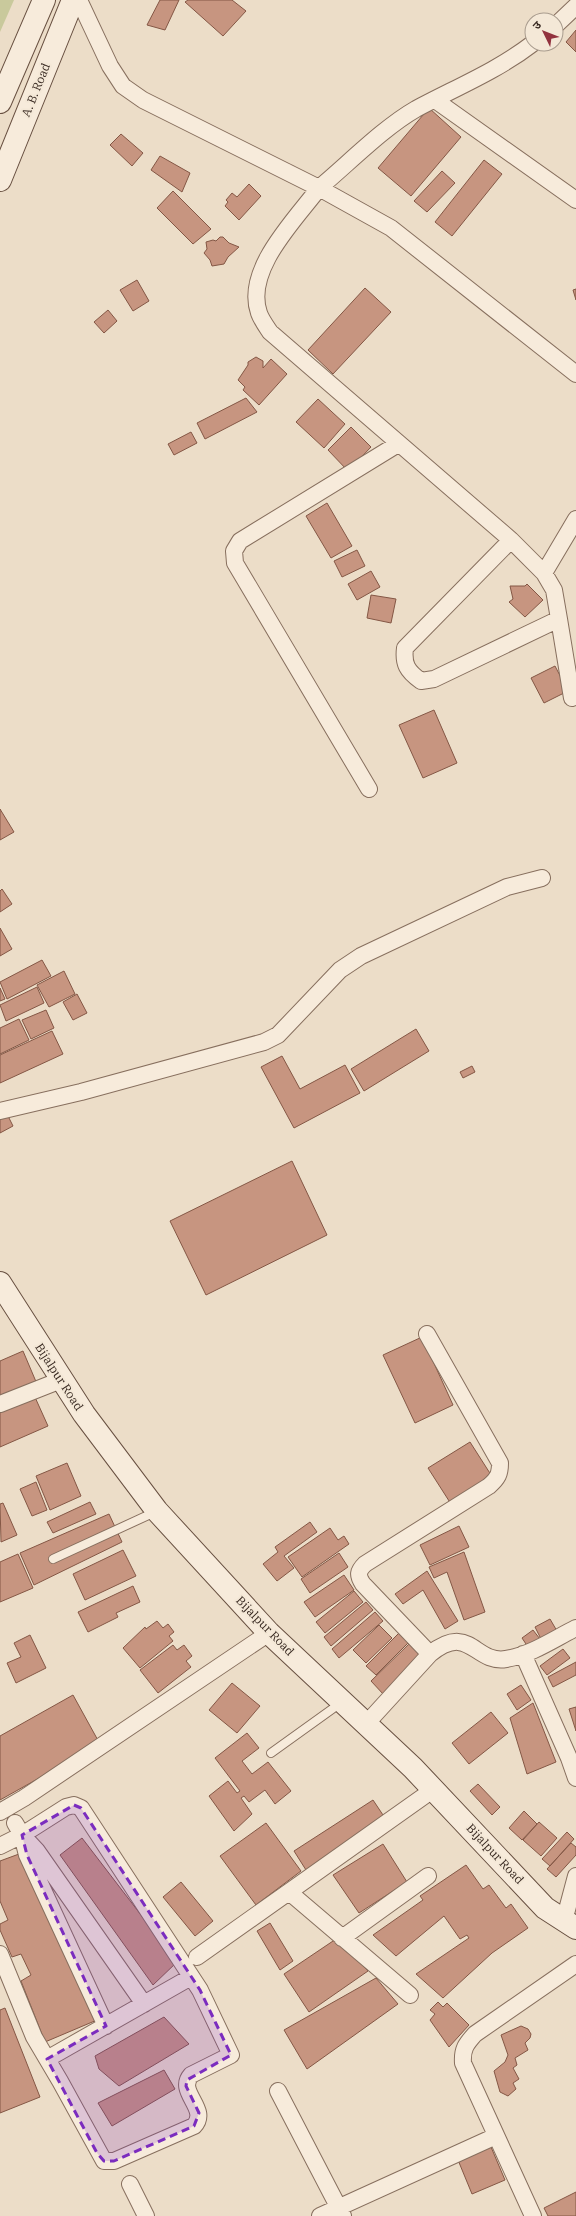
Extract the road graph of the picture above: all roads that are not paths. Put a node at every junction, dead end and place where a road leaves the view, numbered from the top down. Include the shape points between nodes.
1 (44, 0) edge
2 (73, 0) edge
3 (79, 0) edge
4 (576, 6) edge
5 (564, 18) edge
6 (524, 49) edge
7 (435, 100) junction
8 (0, 102) edge
9 (0, 180) edge
10 (319, 188) junction
11 (576, 200) edge
12 (576, 374) edge
13 (398, 444) junction
14 (576, 520) edge
15 (511, 540) junction
16 (544, 573) junction
17 (559, 620) junction
18 (572, 698) dead end
19 (369, 789) dead end
20 (542, 878) dead end
21 (0, 1111) edge
22 (0, 1283) edge
23 (427, 1334) dead end
24 (61, 1380) junction
25 (0, 1404) edge
26 (157, 1511) junction
27 (53, 1559) dead end
28 (576, 1628) edge
29 (269, 1633) junction
30 (430, 1654) junction
31 (524, 1654) junction
32 (342, 1702) junction
33 (366, 1724) junction
34 (271, 1753) dead end
35 (576, 1778) edge
36 (434, 1789) junction
37 (10, 1819) edge
38 (0, 1846) edge
39 (428, 1876) dead end
40 (576, 1876) edge
41 (288, 1892) junction
42 (570, 1924) edge
43 (342, 1938) junction
44 (0, 1954) edge
45 (196, 1957) dead end
46 (576, 1964) edge
47 (191, 1977) junction
48 (410, 1995) dead end
49 (144, 2004) junction
50 (106, 2026) junction
51 (47, 2059) junction
52 (278, 2091) dead end
53 (496, 2136) junction
54 (130, 2184) dead end
55 (340, 2212) edge
56 (146, 2216) edge
57 (320, 2216) edge
58 (533, 2216) edge

1 - 8 main road
2 - 9 main road, A. B. Road
3 - 10 street via 110,66 123,86 143,100
4 - 5 street
6 - 7 street
7 - 10 street via 397,122
7 - 11 street
10 - 12 street via 391,228
10 - 13 street via 265,261 258,278 256,298 259,314 270,332
13 - 15 street
13 - 19 street via 240,541 234,551 235,563
14 - 16 street
15 - 16 street
15 - 17 street via 405,648 404,658 408,672 421,681 434,678
16 - 17 street via 554,590
17 - 18 street
20 - 21 street via 507,887 360,956 340,970 278,1035 264,1042 81,1092
22 - 24 main road, Bijalpur Road
23 - 30 street via 500,1462 500,1472 490,1486 365,1564 360,1570 358,1577 363,1584
24 - 25 street
24 - 26 main road, Bijalpur Road
26 - 27 lane
26 - 29 main road, Bijalpur Road
28 - 31 street
29 - 32 main road, Bijalpur Road
29 - 37 street via 24,1798
30 - 31 street via 453,1641 462,1642 495,1658 504,1659
30 - 33 street
31 - 35 street
32 - 33 main road, Bijalpur Road
32 - 34 lane
33 - 36 main road, Bijalpur Road
36 - 41 street
36 - 42 main road, Bijalpur Road via 545,1908
37 - 38 street
37 - 47 street via 74,1805 81,1808
37 - 49 street via 37,1851
37 - 50 street
39 - 43 street
40 - 42 street
41 - 43 street
41 - 45 street
43 - 48 street
44 - 51 street via 34,2037
46 - 53 street via 475,2034 464,2046 463,2063
47 - 49 street
47 - 51 street via 200,1990 231,2055 191,2075 187,2080 186,2086 199,2113 199,2121 194,2126 114,2161 104,2161
49 - 50 street
50 - 51 street
52 - 55 street
53 - 55 street
53 - 58 street
54 - 56 street
55 - 57 street

